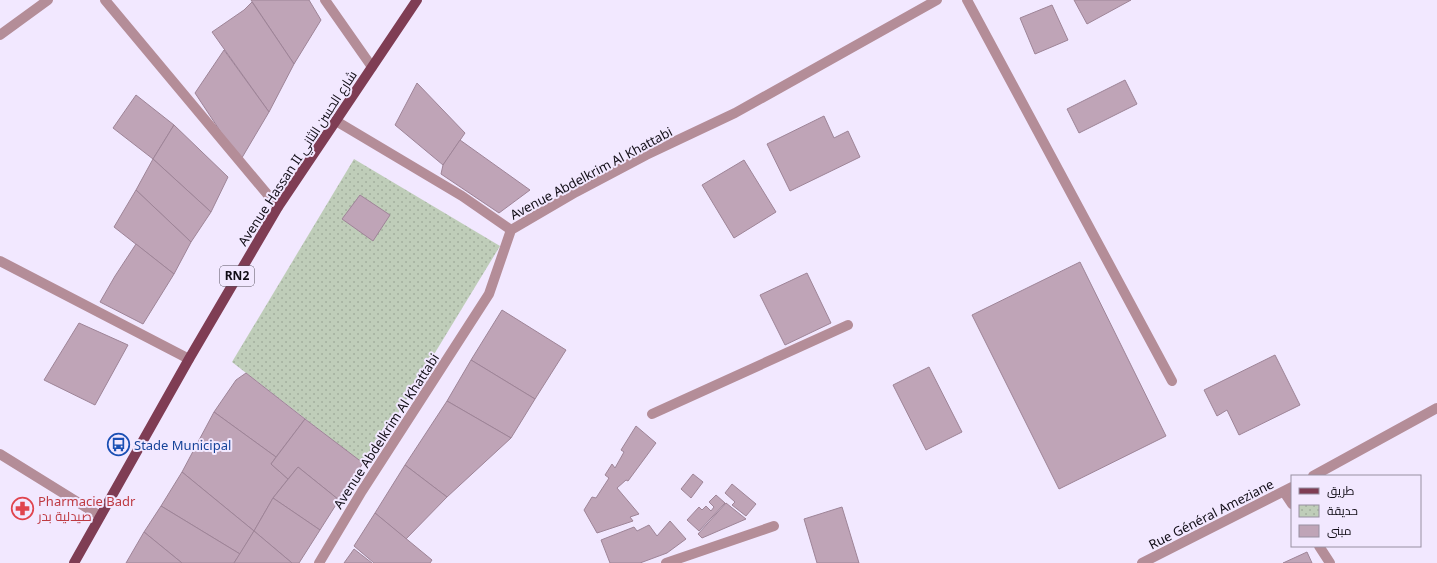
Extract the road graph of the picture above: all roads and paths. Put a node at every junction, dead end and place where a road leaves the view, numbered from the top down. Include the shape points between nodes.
1 (48, 0) edge
2 (105, 0) edge
3 (325, 0) edge
4 (417, 0) edge
5 (937, 0) edge
6 (967, 0) edge
7 (0, 35) edge
8 (372, 67) junction
9 (336, 121) junction
10 (278, 207) junction
11 (511, 230) junction
12 (0, 261) edge
13 (848, 325) dead end
14 (189, 359) junction
15 (1172, 381) dead end
16 (1437, 408) edge
17 (652, 414) dead end
18 (0, 454) edge
19 (1315, 475) edge
20 (1288, 490) edge
21 (1291, 500) edge
22 (100, 516) junction
23 (774, 526) dead end
24 (1320, 547) edge
25 (74, 563) edge
26 (319, 563) edge
27 (666, 563) edge
28 (1142, 563) edge
29 (1330, 563) edge

1 - 7 street
2 - 10 street
3 - 8 street
4 - 8 main road, Avenue Hassan II شارع الحسن الثاني / RN2
5 - 11 street, Avenue Abdelkrim Al Khattabi via 735,113 646,155
6 - 15 street
8 - 9 main road, Avenue Hassan II شارع الحسن الثاني / RN2
9 - 10 main road, Avenue Hassan II شارع الحسن الثاني / RN2
9 - 11 street via 462,196
10 - 14 main road, Avenue Hassan II شارع الحسن الثاني / RN2
11 - 26 street, Avenue Abdelkrim Al Khattabi via 489,294 362,491
12 - 14 street
13 - 17 street
14 - 22 main road, Avenue Hassan II شارع الحسن الثاني / RN2
16 - 19 street
18 - 22 street
20 - 21 street
20 - 28 street, Rue Général Ameziane
22 - 25 main road, Avenue Hassan II شارع الحسن الثاني / RN2
23 - 27 street
24 - 29 street

